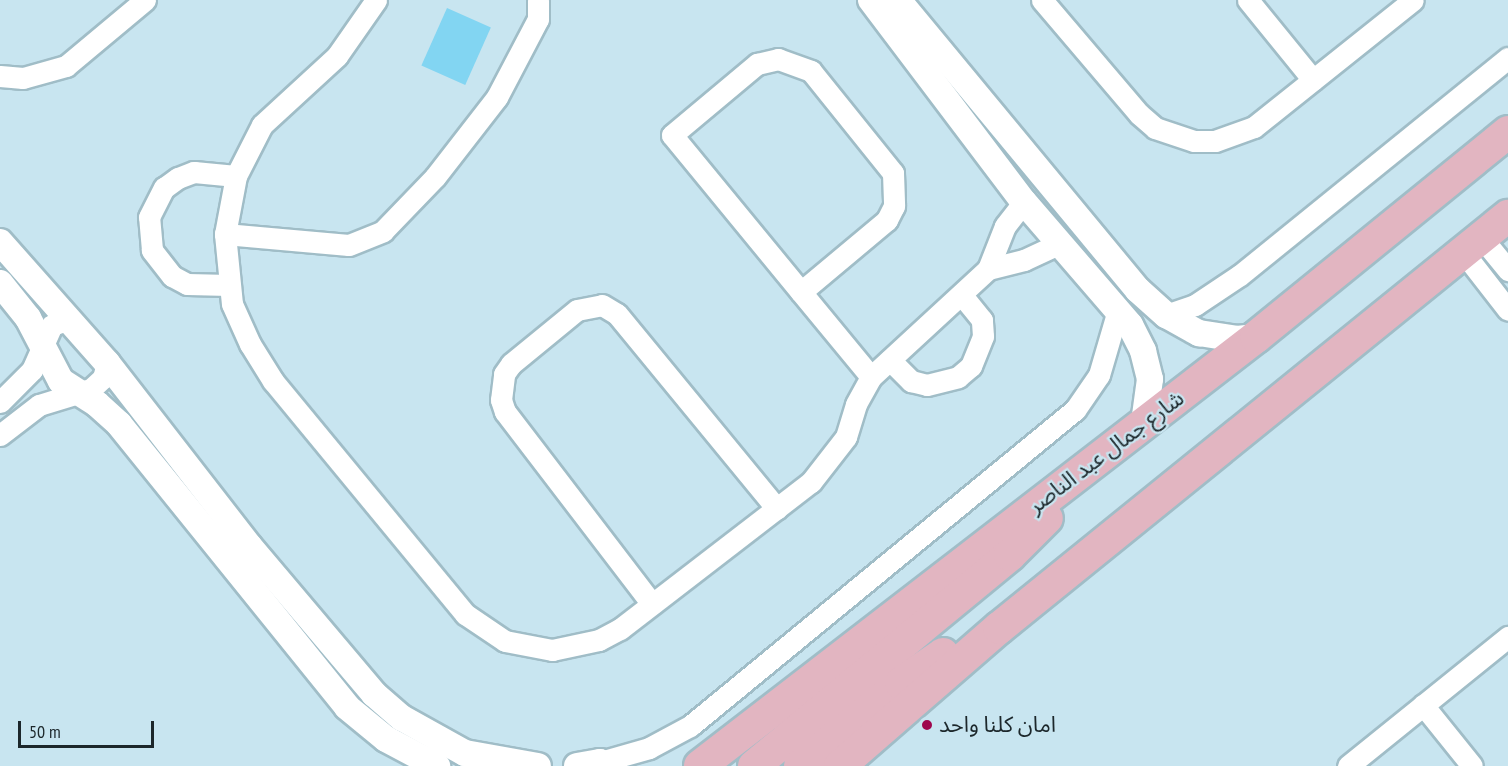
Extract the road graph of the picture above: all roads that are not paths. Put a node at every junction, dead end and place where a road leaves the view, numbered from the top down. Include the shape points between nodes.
1 (144, 0) edge
2 (375, 0) edge
3 (538, 0) edge
4 (871, 0) edge
5 (898, 0) edge
6 (1042, 0) edge
7 (1248, 0) edge
8 (1413, 0) edge
9 (1508, 58) edge
10 (0, 76) edge
11 (1313, 80) junction
12 (1508, 132) edge
13 (236, 176) junction
14 (1047, 185) junction
15 (1024, 202) junction
16 (1508, 216) edge
17 (225, 234) junction
18 (0, 242) edge
19 (1058, 244) junction
20 (1472, 245) junction
21 (988, 269) junction
22 (1508, 270) edge
23 (0, 283) edge
24 (229, 285) junction
25 (1138, 290) junction
26 (801, 292) junction
27 (961, 294) junction
28 (1118, 310) junction
29 (1508, 310) edge
30 (1166, 315) junction
31 (69, 319) junction
32 (1256, 337) junction
33 (42, 343) junction
34 (890, 360) junction
35 (107, 363) junction
36 (871, 377) junction
37 (76, 392) junction
38 (0, 402) edge
39 (1144, 423) junction
40 (0, 435) edge
41 (1078, 473) junction
42 (777, 508) junction
43 (652, 604) junction
44 (999, 628) junction
45 (1508, 637) edge
46 (1423, 705) junction
47 (594, 765) edge
48 (437, 766) edge
49 (538, 766) edge
50 (700, 766) edge
51 (754, 766) edge
52 (800, 766) edge
53 (840, 766) edge
54 (1348, 766) edge
55 (1472, 766) edge

1 - 10 street via 66,66 23,78
2 - 13 street via 337,56 262,126
3 - 17 street via 538,19 497,97 435,177 383,231 349,245
4 - 15 street
5 - 14 street
6 - 11 street via 1139,114 1174,137 1205,141 1236,136 1254,127
7 - 11 street
8 - 11 street
9 - 30 street via 1240,275 1195,305
12 - 32 main road, شارع جمال عبد الناصر
13 - 17 street
13 - 24 street via 194,172 178,178 154,201 149,218 152,250 172,276 187,284
14 - 15 street
14 - 25 street
15 - 19 street
15 - 21 street via 1005,226
16 - 20 main road
17 - 24 street
18 - 31 street
19 - 21 street via 1024,260
19 - 28 street
20 - 22 street
20 - 29 street
20 - 44 main road
21 - 27 street
23 - 33 street
24 - 43 street via 232,304 250,344 273,381 465,614 483,630 528,648 576,648 620,629
25 - 28 street via 1134,306
25 - 30 street
26 - 26 street via 672,135 756,64 778,59 811,71 823,83 885,159 896,189 887,220
26 - 36 street
27 - 34 street
27 - 34 street via 982,320 981,344 971,366 951,380 927,385 911,381
28 - 39 street via 1138,337 1148,365 1150,394
28 - 47 street via 1099,375 1074,410 690,726 649,748
30 - 32 street via 1199,333 1237,339
31 - 33 street via 52,326
31 - 35 street
32 - 39 main road, شارع جمال عبد الناصر
33 - 37 street via 54,371
33 - 38 street via 32,370
34 - 36 street
35 - 37 street via 98,384
35 - 49 street via 249,546 374,694 402,718 465,753
36 - 42 street via 856,404 846,437 832,459 811,482
37 - 40 street via 39,405
37 - 48 street via 119,424 347,707 386,739
39 - 41 main road, شارع جمال عبد الناصر
41 - 50 main road, شارع جمال عبد الناصر
41 - 51 main road via 1055,509 1010,555
42 - 43 street
42 - 43 street via 617,314 602,305 577,310 511,364 504,374 501,400 505,412
44 - 52 main road via 921,668
44 - 53 main road
45 - 46 street
46 - 54 street
46 - 55 street

